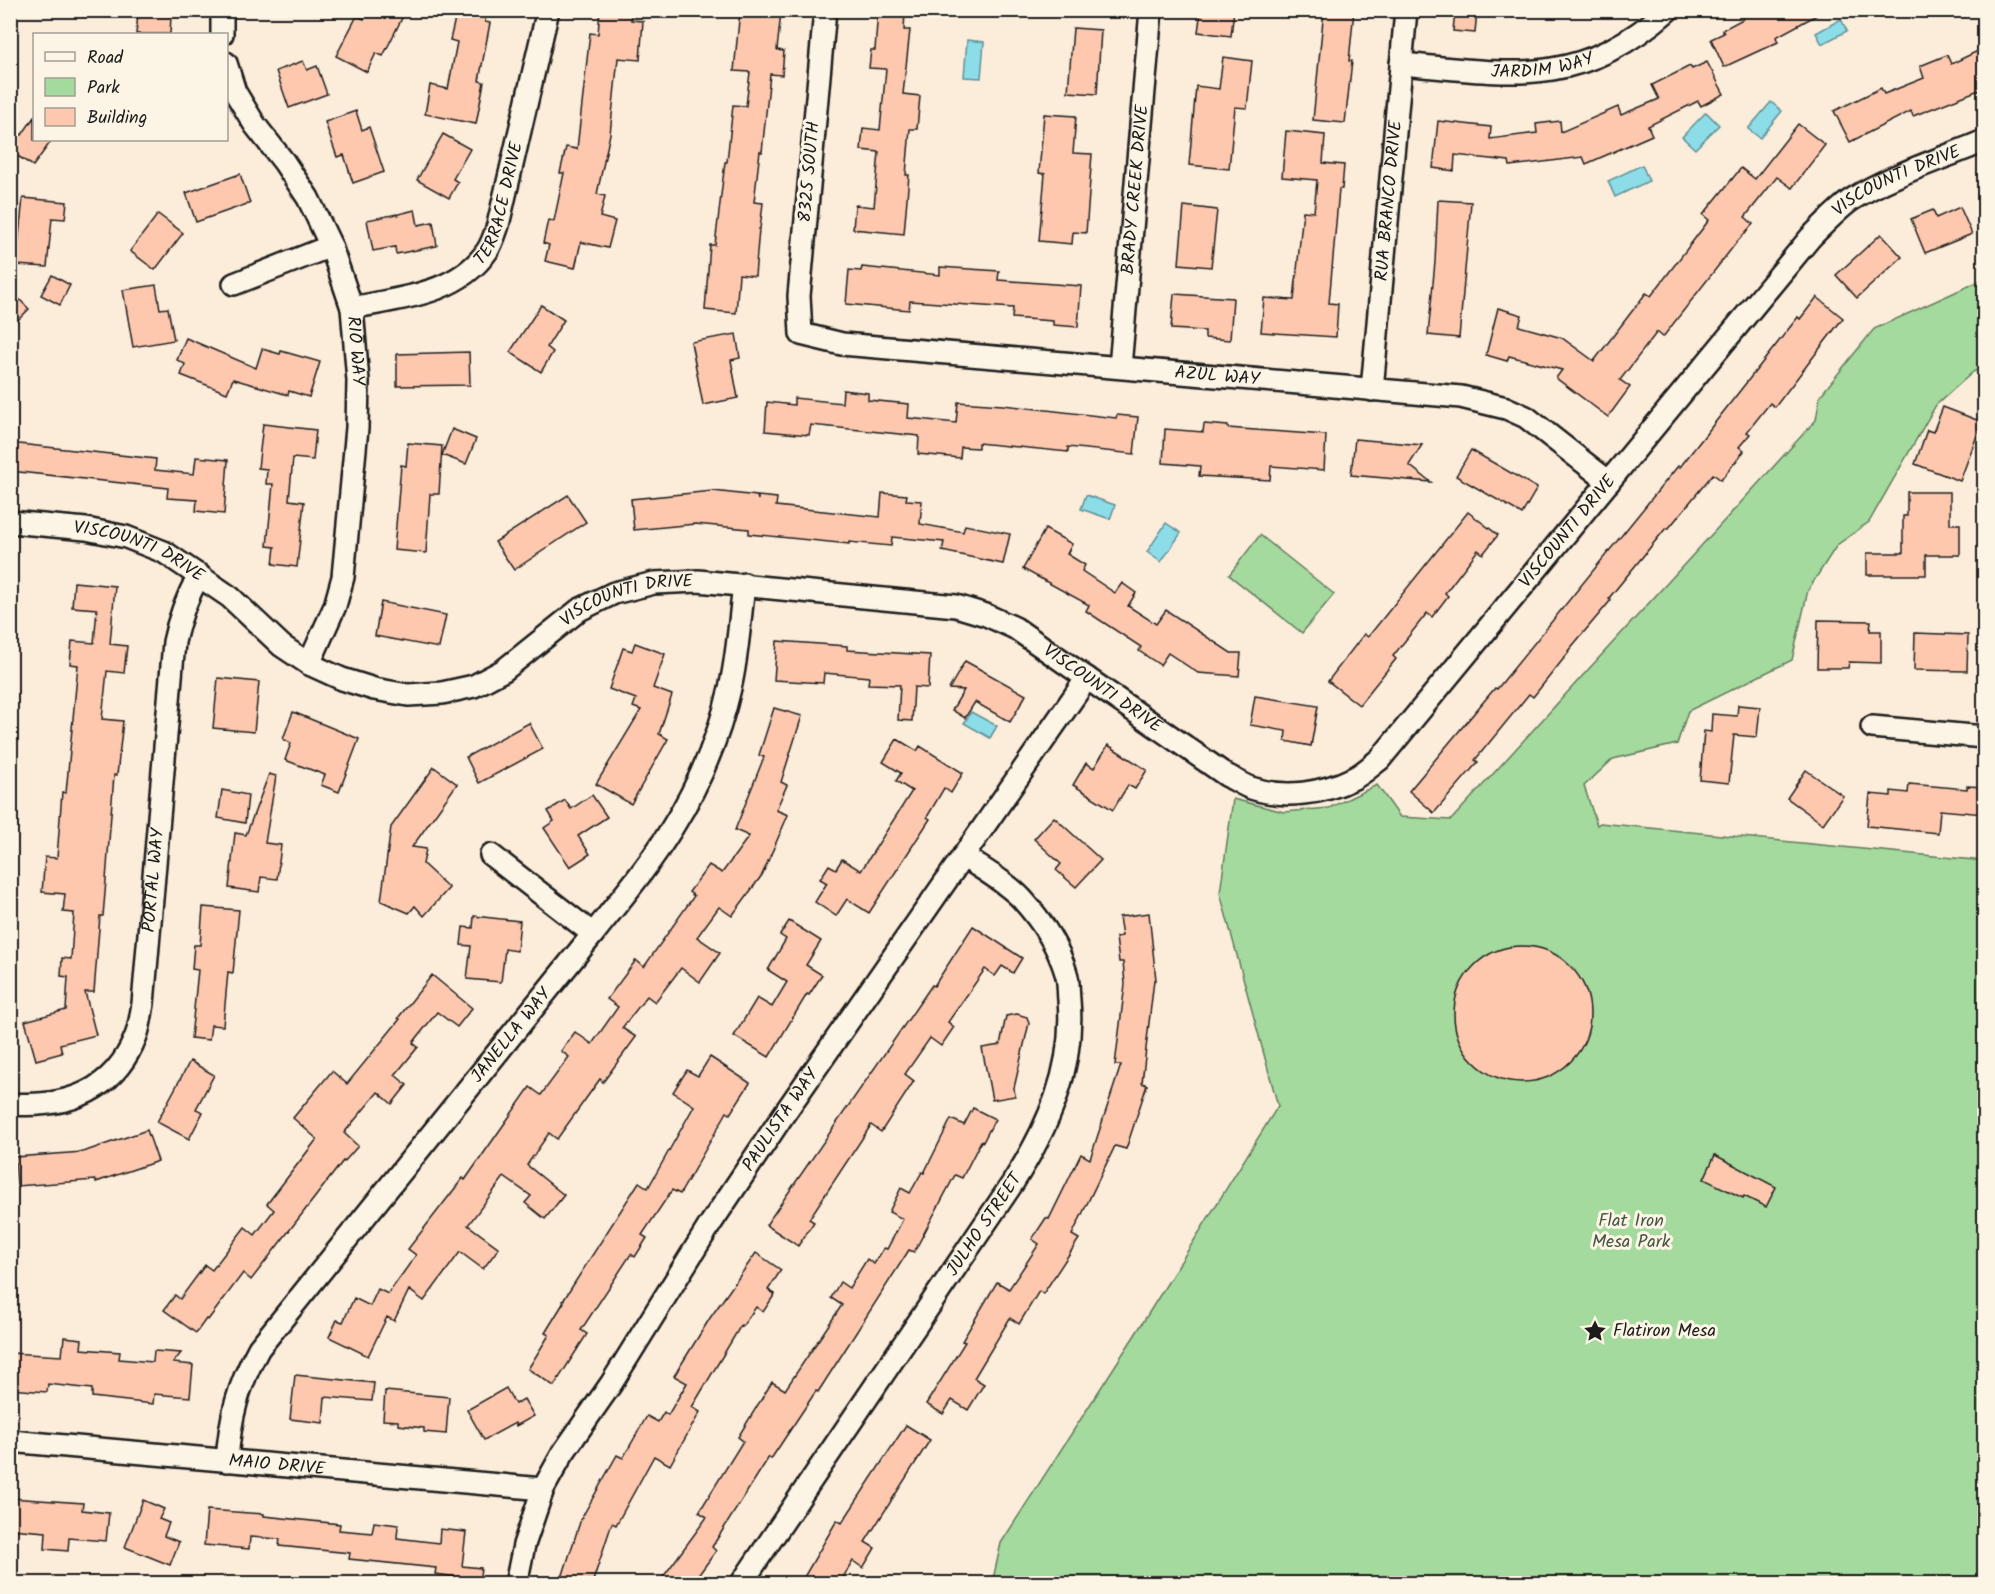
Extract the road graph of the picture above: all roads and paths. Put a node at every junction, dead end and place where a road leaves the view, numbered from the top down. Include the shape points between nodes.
1 (222, 10) edge
2 (548, 10) edge
3 (825, 10) edge
4 (1151, 10) edge
5 (1406, 10) edge
6 (1668, 10) edge
7 (222, 33) edge
8 (1401, 64) junction
9 (228, 69) edge
10 (1984, 141) edge
11 (331, 246) junction
12 (234, 284) dead end
13 (352, 308) junction
14 (801, 334) joint
15 (1120, 367) junction
16 (1372, 390) junction
17 (1609, 482) junction
18 (10, 522) edge
19 (199, 575) junction
20 (744, 584) junction
21 (309, 664) junction
22 (1087, 678) junction
23 (1872, 727) dead end
24 (1984, 737) edge
25 (491, 855) dead end
26 (963, 856) junction
27 (593, 934) junction
28 (10, 1104) edge
29 (10, 1440) edge
30 (227, 1461) junction
31 (543, 1489) junction
32 (516, 1584) edge
33 (741, 1584) edge

1 - 7 street
2 - 13 street, TERRACE DRIVE via 498,225 488,250 471,271 448,285
3 - 14 street, 8325 SOUTH via 799,296
4 - 15 street, BRADY CREEK DRIVE
5 - 8 street, RUA BRANCO DRIVE
6 - 8 street, JARDIM WAY via 1644,31 1609,52 1569,67 1527,73
8 - 16 street, RUA BRANCO DRIVE
9 - 11 street, RIO WAY via 235,92 308,198
10 - 17 street, VISCOUNTI DRIVE via 1878,186 1829,218
11 - 12 street
11 - 13 street, RIO WAY
13 - 21 street, RIO WAY via 357,428 343,577 335,606
14 - 15 street, AZUL WAY via 842,344
15 - 16 street, AZUL WAY
16 - 17 street, AZUL WAY via 1461,397 1506,408 1526,417
17 - 22 street, VISCOUNTI DRIVE via 1380,759 1356,777 1330,788 1278,794 1250,787 1226,775
18 - 19 street, VISCOUNTI DRIVE via 126,537 165,552
19 - 21 street, VISCOUNTI DRIVE
19 - 28 street, PORTAL WAY via 184,604 174,642 143,1004 136,1035 122,1063 87,1093 57,1103
20 - 21 street, VISCOUNTI DRIVE via 654,583 614,593 579,610 504,670 474,686 442,693 408,695 374,689
20 - 22 street, VISCOUNTI DRIVE via 956,606 1015,628
20 - 27 street, JANELLA WAY via 731,685 695,786 647,866
22 - 26 street, PAULISTA WAY
23 - 24 street
25 - 27 street
26 - 31 street, PAULISTA WAY via 711,1223
26 - 33 street, JULHO STREET via 1021,898 1049,933 1066,974 1070,1018 1066,1063 1053,1106 1035,1147 1012,1184
27 - 30 street, JANELLA WAY via 259,1348 235,1402
29 - 30 street, MAIO DRIVE
30 - 31 street, MAIO DRIVE
31 - 32 street, PAULISTA WAY

